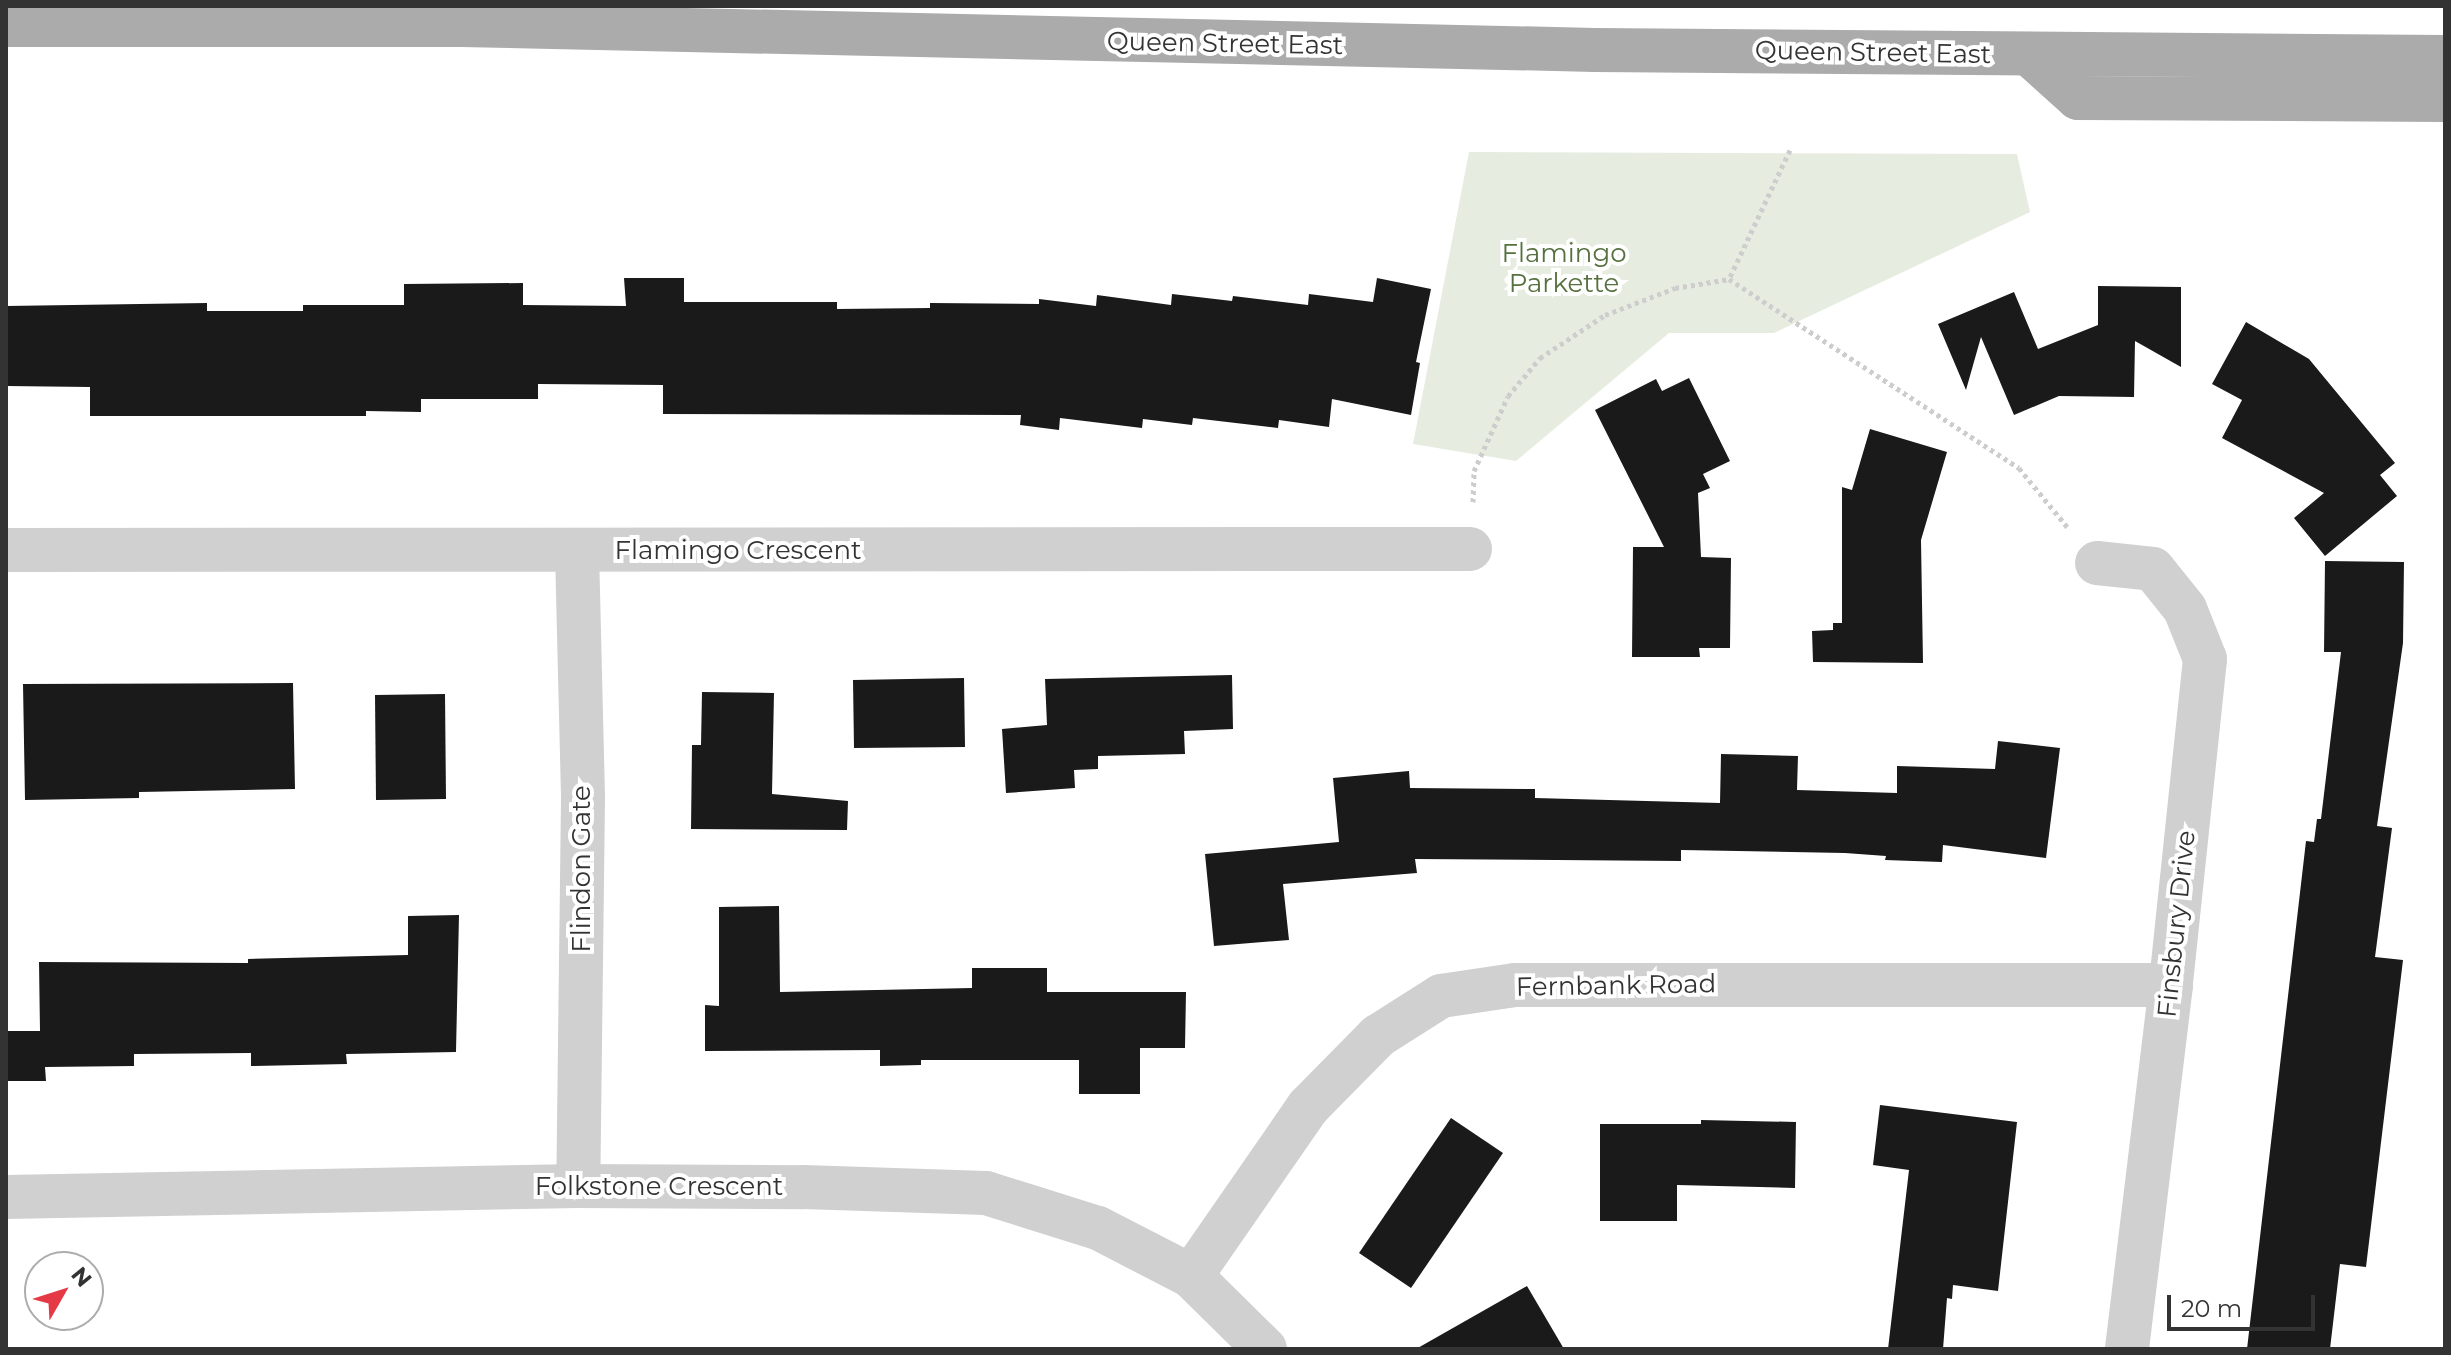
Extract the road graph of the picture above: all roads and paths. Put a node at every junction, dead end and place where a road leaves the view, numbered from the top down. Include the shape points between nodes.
1 (6, 25) edge
2 (2029, 54) junction
3 (2445, 57) edge
4 (2445, 100) edge
5 (1790, 150) dead end
6 (1729, 279) junction
7 (1470, 549) joint
8 (6, 550) edge
9 (577, 551) junction
10 (2097, 563) joint
11 (2171, 985) junction
12 (578, 1186) junction
13 (6, 1197) edge
14 (1191, 1276) junction
15 (1265, 1349) edge
16 (2127, 1349) edge

1 - 2 main road, Queen Street East via 462,25 900,38
2 - 3 main road, Queen Street East
2 - 4 main road via 2078,98
5 - 6 path
6 - 7 path via 1675,288 1605,315 1540,358 1508,396 1474,471
6 - 10 path via 2019,468
7 - 9 street, Flamingo Crescent
8 - 9 street, Flamingo Crescent
9 - 12 street, Flindon Gate via 583,798
10 - 11 street, Finsbury Drive via 2153,569 2185,609 2205,659
11 - 14 street, Fernbank Road via 1515,985 1441,996 1378,1036 1308,1107
11 - 16 street, Finsbury Drive
12 - 13 street, Folkstone Crescent
12 - 14 street, Folkstone Crescent via 986,1193 1098,1228
14 - 15 street, Folkstone Crescent

